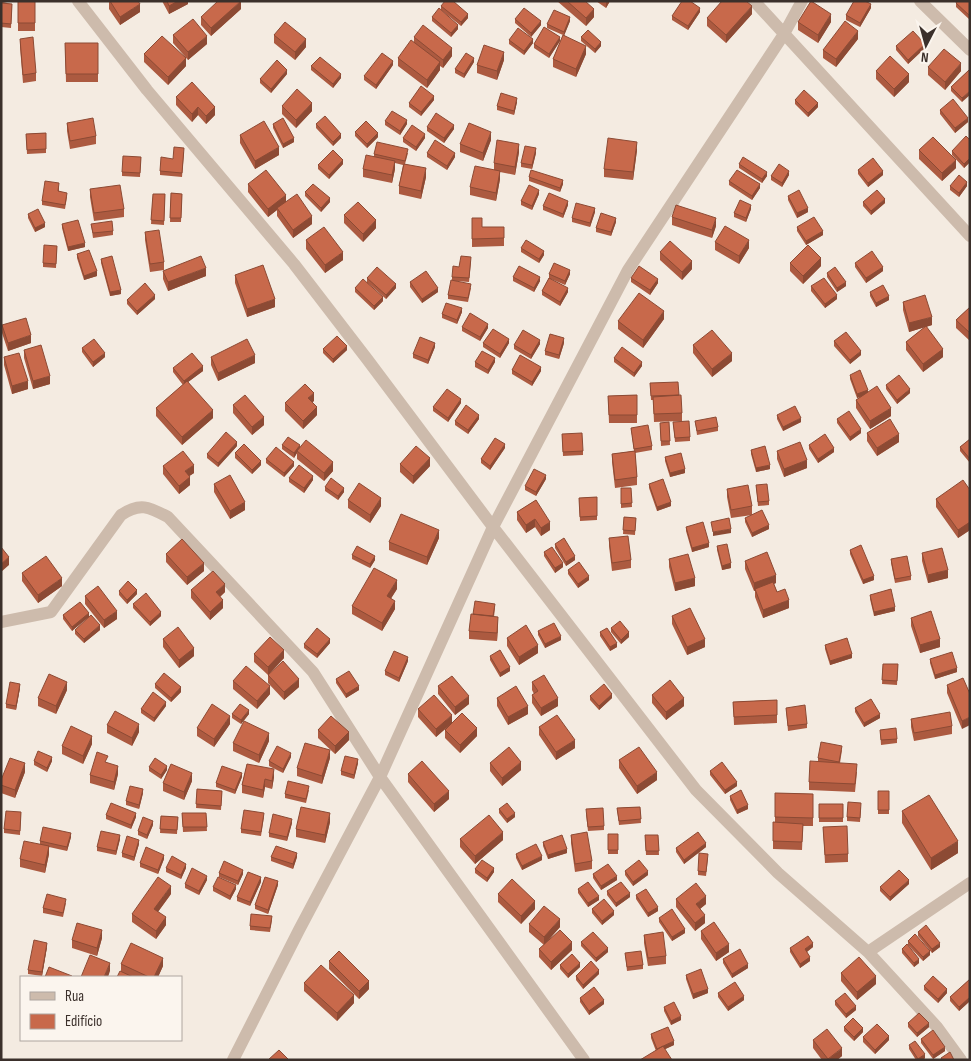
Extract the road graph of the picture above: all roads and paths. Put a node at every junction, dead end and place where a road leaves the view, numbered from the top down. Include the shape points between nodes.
1 (78, 1) edge
2 (754, 1) edge
3 (802, 1) edge
4 (920, 1) edge
5 (784, 34) junction
6 (970, 50) edge
7 (970, 236) edge
8 (493, 527) junction
9 (1, 622) edge
10 (380, 778) junction
11 (970, 883) edge
12 (868, 952) junction
13 (233, 1060) edge
14 (584, 1060) edge
15 (961, 1060) edge

1 - 8 street via 294,264
2 - 5 street
3 - 5 street
4 - 6 street
5 - 7 street
5 - 8 street via 628,270
8 - 10 street
8 - 12 street via 696,790 778,873
9 - 10 street via 51,612 121,516 139,506 151,508 168,517 313,672
10 - 13 street
10 - 14 street
11 - 12 street
12 - 15 street via 937,1027

